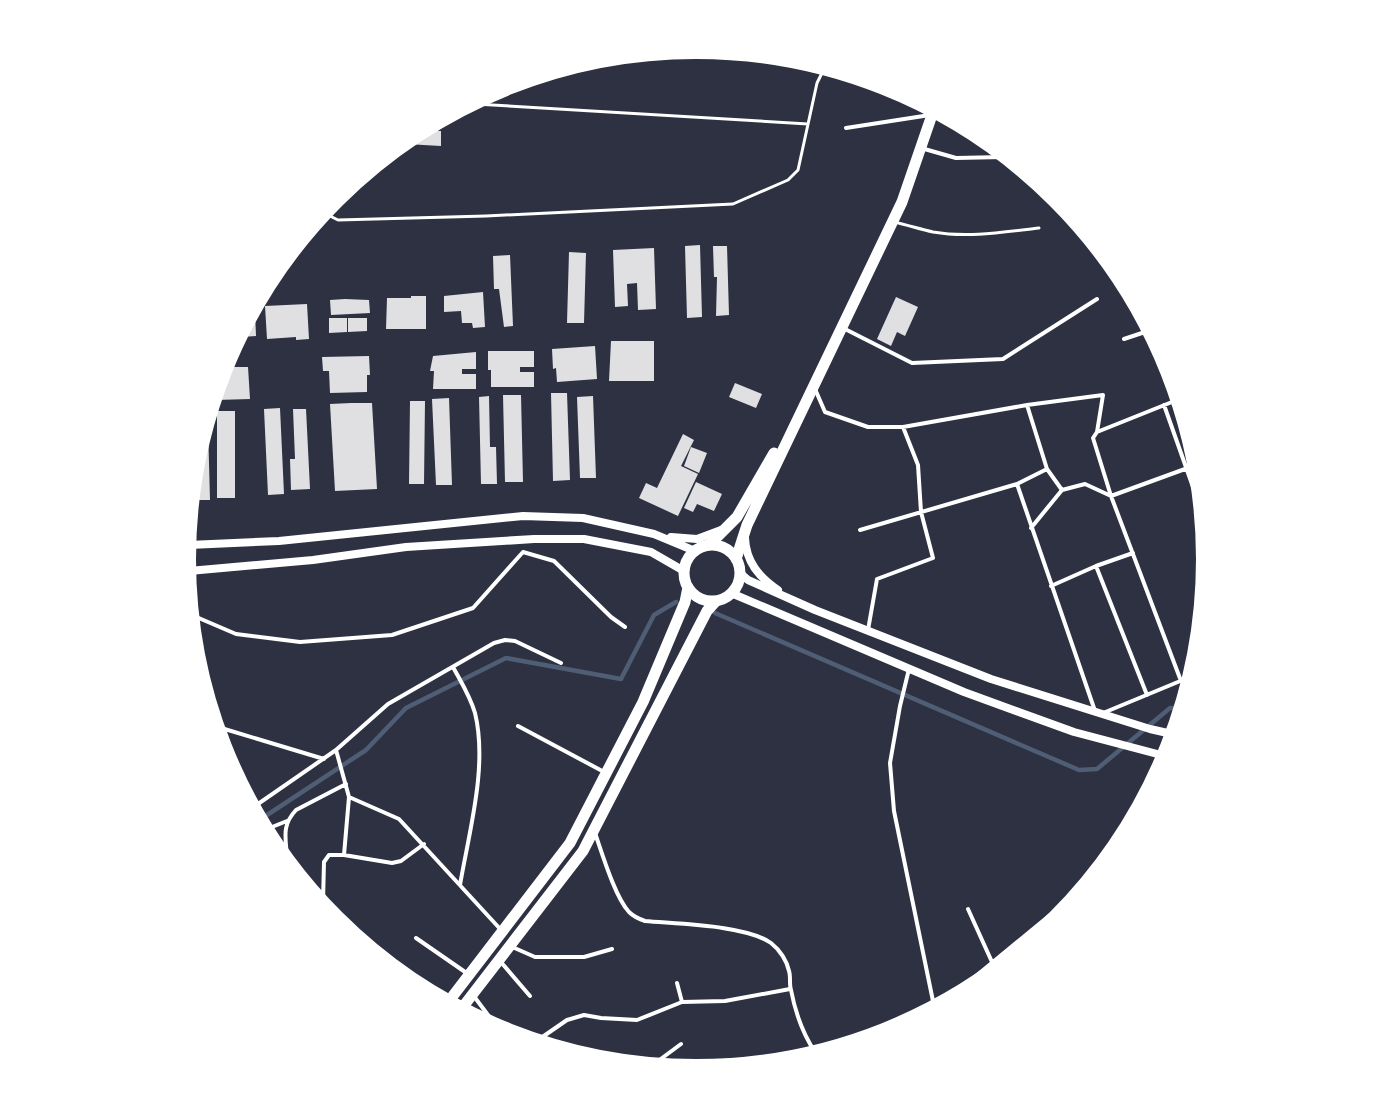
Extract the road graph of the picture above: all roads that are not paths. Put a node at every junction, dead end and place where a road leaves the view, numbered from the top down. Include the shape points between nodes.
1 (821, 74) edge
2 (486, 105) edge
3 (926, 114) edge
4 (932, 117) edge
5 (808, 124) junction
6 (846, 128) dead end
7 (921, 148) junction
8 (995, 157) edge
9 (331, 216) edge
10 (892, 221) junction
11 (1039, 228) dead end
12 (1097, 298) dead end
13 (841, 327) junction
14 (1143, 333) edge
15 (1124, 339) dead end
16 (813, 385) junction
17 (1172, 402) edge
18 (1027, 405) junction
19 (1164, 405) junction
20 (903, 427) junction
21 (1097, 432) junction
22 (1189, 467) edge
23 (1186, 468) junction
24 (1047, 469) junction
25 (1017, 484) junction
26 (1192, 484) edge
27 (1062, 490) junction
28 (1111, 496) junction
29 (921, 512) junction
30 (737, 517) junction
31 (1031, 528) junction
32 (860, 530) dead end
33 (654, 534) junction
34 (744, 534) junction
35 (195, 545) edge
36 (710, 545) junction
37 (695, 551) junction
38 (1133, 553) junction
39 (736, 559) junction
40 (1096, 566) junction
41 (195, 570) edge
42 (684, 571) junction
43 (740, 573) junction
44 (1051, 586) junction
45 (688, 587) junction
46 (731, 593) junction
47 (791, 599) junction
48 (716, 601) junction
49 (198, 618) edge
50 (625, 626) dead end
51 (867, 631) junction
52 (561, 663) dead end
53 (453, 667) junction
54 (909, 668) junction
55 (1181, 681) joint
56 (1147, 695) junction
57 (1098, 713) junction
58 (518, 726) dead end
59 (225, 729) edge
60 (1167, 733) edge
61 (336, 750) junction
62 (1158, 754) edge
63 (324, 759) junction
64 (606, 773) junction
65 (346, 784) junction
66 (349, 797) junction
67 (259, 804) edge
68 (287, 822) junction
69 (273, 827) edge
70 (594, 830) junction
71 (424, 844) junction
72 (286, 847) edge
73 (344, 854) junction
74 (460, 885) junction
75 (323, 894) edge
76 (968, 909) dead end
77 (1051, 914) edge
78 (503, 931) junction
79 (416, 938) dead end
80 (510, 946) junction
81 (612, 949) dead end
82 (499, 960) junction
83 (992, 962) junction
84 (977, 974) edge
85 (469, 975) junction
86 (677, 983) dead end
87 (790, 989) junction
88 (472, 995) junction
89 (530, 996) dead end
90 (452, 997) edge
91 (933, 1001) edge
92 (682, 1002) junction
93 (465, 1004) edge
94 (488, 1015) edge
95 (543, 1037) edge
96 (680, 1044) dead end
97 (812, 1047) edge
98 (660, 1060) edge

1 - 5 lane via 816,83
2 - 5 lane
3 - 6 street
4 - 7 highway
5 - 9 lane via 798,170 788,180 733,204 486,216 338,220
7 - 8 street via 956,158
7 - 10 highway via 902,202
10 - 11 lane via 934,232 962,234 989,234
10 - 13 highway
12 - 13 street via 1003,359 912,363
13 - 16 highway
14 - 15 street
16 - 20 street via 825,412 868,427
16 - 30 highway
16 - 34 highway
17 - 19 street
18 - 20 street
18 - 21 street via 1103,395
18 - 24 street
19 - 21 street
19 - 23 street
20 - 29 street via 918,465
21 - 28 street via 1093,438
22 - 23 street
23 - 26 street
23 - 28 street
24 - 25 street
24 - 27 street
25 - 29 street
25 - 31 street
27 - 28 street via 1085,484
27 - 31 street
28 - 38 street
29 - 32 street
29 - 51 street via 933,558 877,580
30 - 33 main road via 718,532 697,539 676,539
30 - 36 highway
31 - 44 street
33 - 35 main road via 583,518 523,516 278,541
33 - 37 main road
34 - 39 highway
34 - 47 main road via 745,549 752,566 772,586
36 - 37 highway
36 - 39 highway via 725,548
37 - 42 highway via 689,556
38 - 40 street
38 - 55 street
39 - 43 highway
40 - 44 street
40 - 56 street
41 - 42 main road via 313,560 406,547 534,539 584,539 651,552
42 - 45 highway
43 - 46 highway
43 - 47 main road via 748,580
44 - 57 street
45 - 48 highway via 700,598
45 - 64 highway via 685,602 643,702
46 - 48 highway
46 - 54 main road
47 - 51 main road
48 - 70 highway via 707,611
49 - 50 street via 236,634 300,642 392,635 473,608 523,552 554,561 610,616
51 - 57 main road via 991,679
52 - 53 street via 515,640 505,640 494,643
53 - 61 street via 388,704
53 - 74 street via 464,686 474,713 480,743 475,795
54 - 62 main road via 964,692 1074,732
54 - 91 street via 890,763 894,811
55 - 56 street
56 - 57 street
57 - 60 main road
58 - 64 street
59 - 63 street
61 - 63 street
61 - 65 street
63 - 67 street
64 - 78 highway via 570,843
65 - 66 street
65 - 68 street via 296,810
66 - 71 street via 399,819
66 - 73 street
68 - 69 street
68 - 72 street
70 - 80 highway via 583,851
70 - 87 street via 628,912 645,921 720,928 752,935 771,943 783,956 789,972
71 - 73 street via 401,861 392,863
71 - 74 street
73 - 75 street via 326,858
74 - 78 street
76 - 83 street
77 - 83 street
78 - 85 highway
79 - 85 street
80 - 81 street via 536,957 584,957
80 - 82 highway
82 - 88 highway
82 - 89 street
83 - 84 street
85 - 90 highway
86 - 92 street
87 - 92 street via 725,1001
87 - 97 street via 802,1028
88 - 93 highway
88 - 94 street
92 - 95 street via 637,1020 584,1015 567,1020
96 - 98 street

